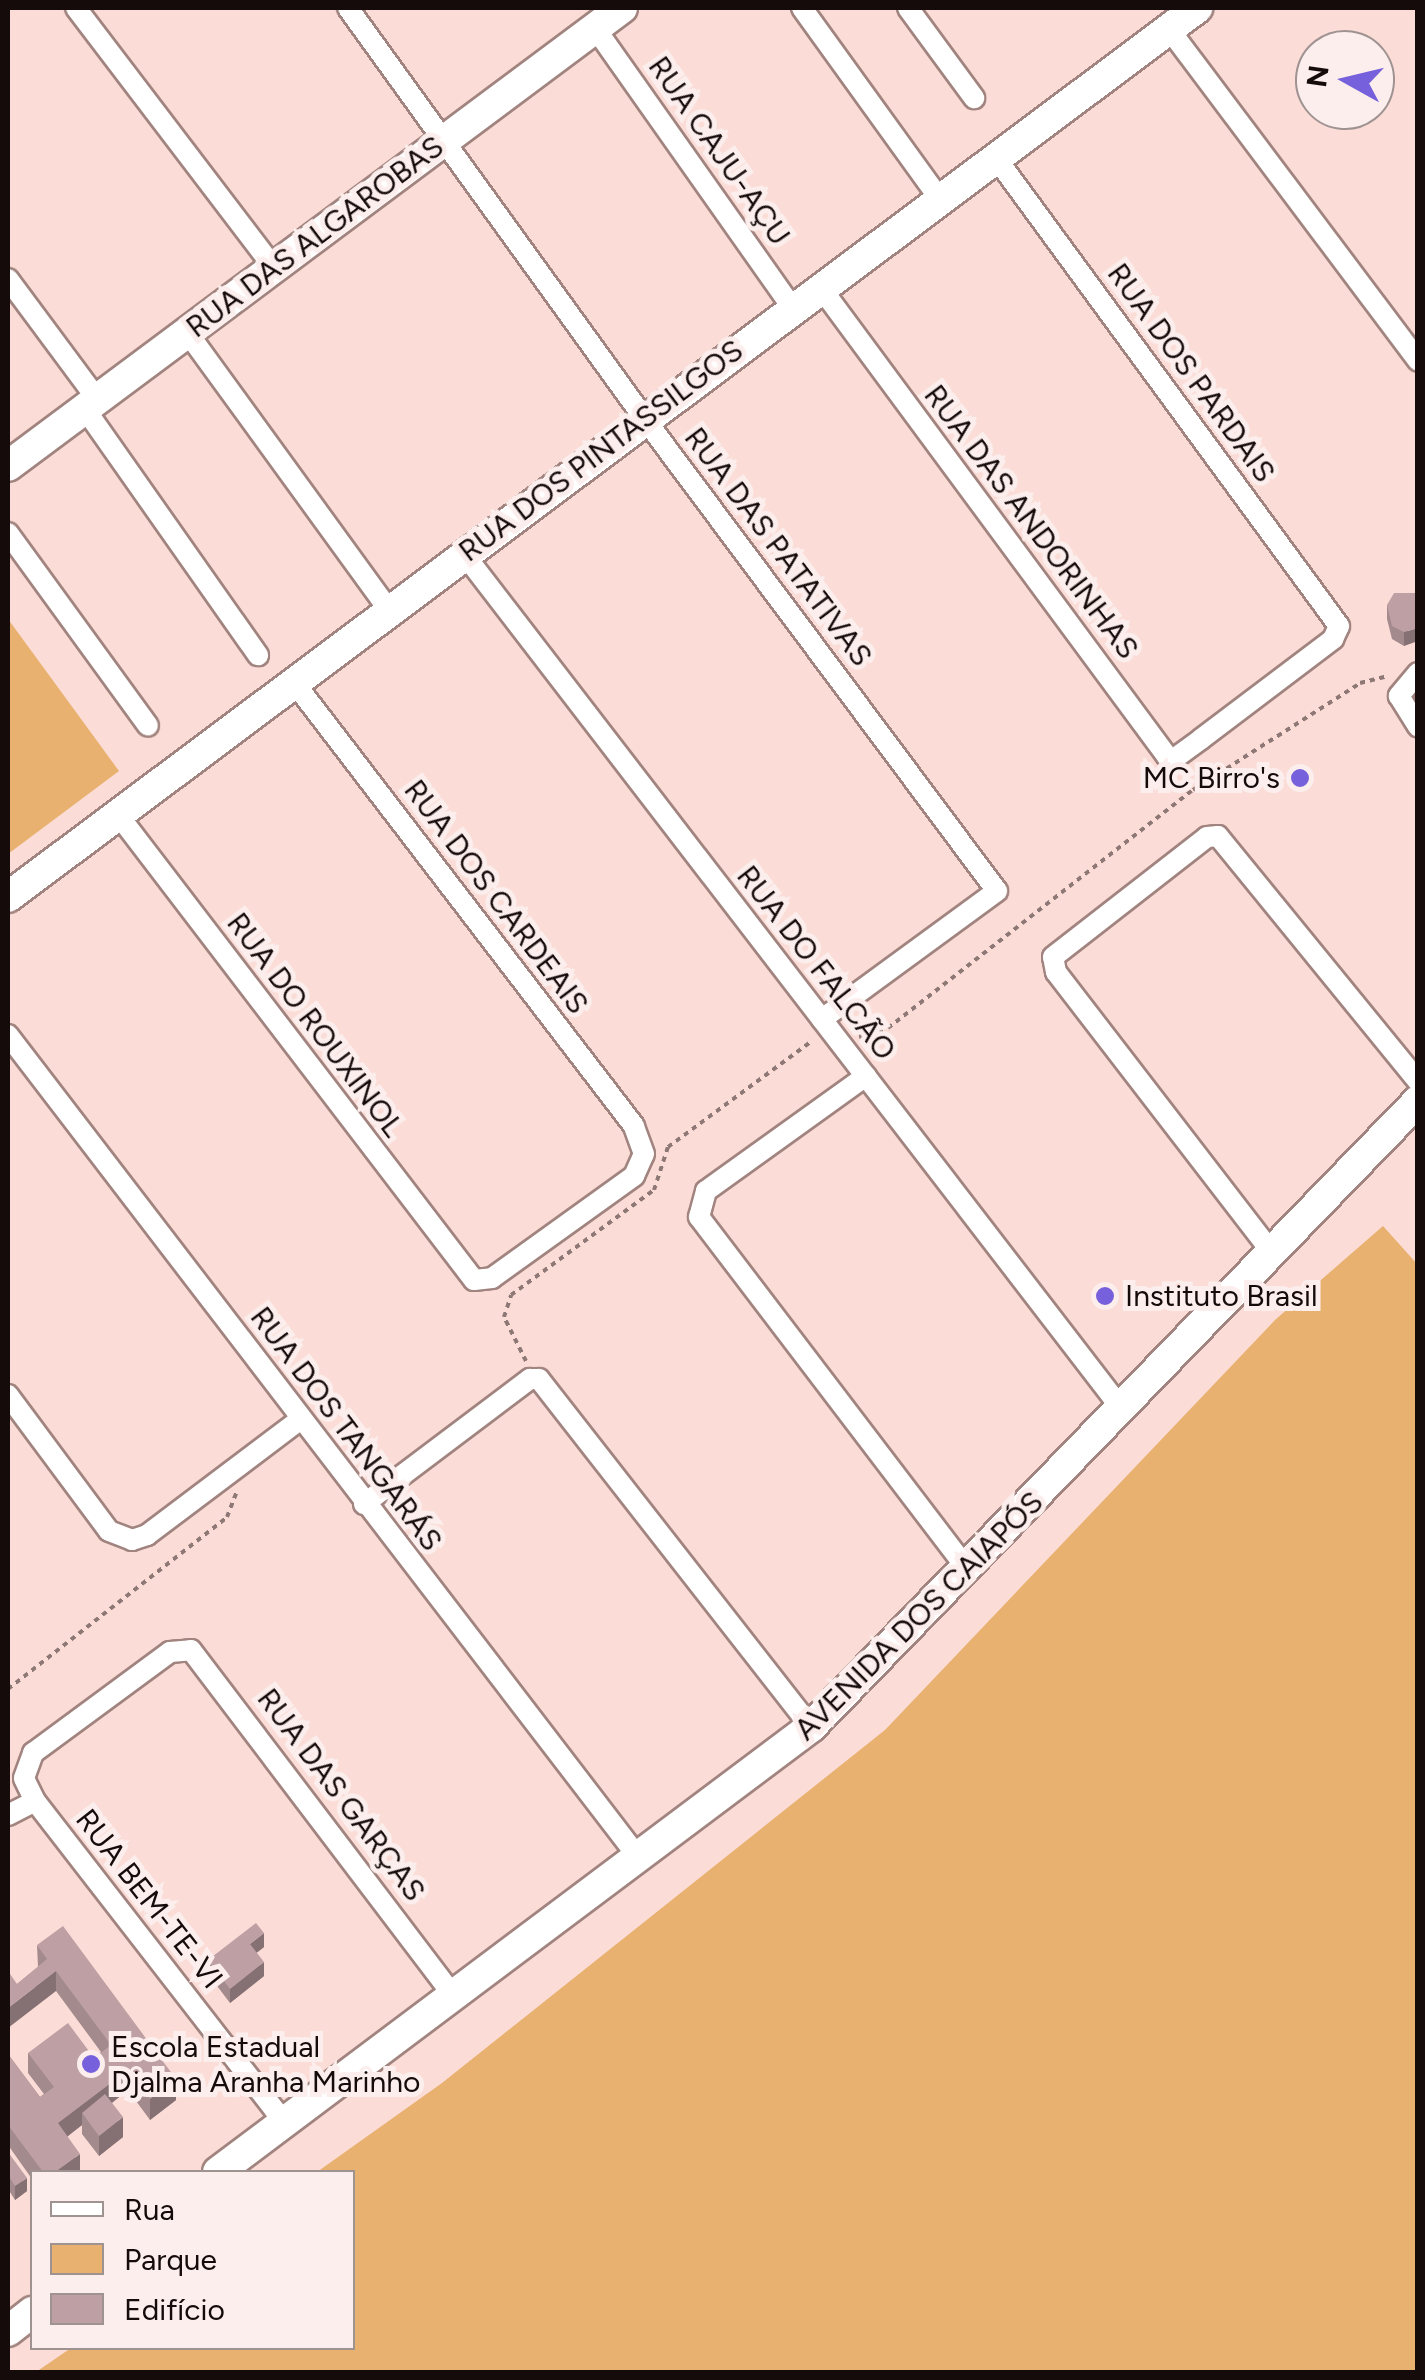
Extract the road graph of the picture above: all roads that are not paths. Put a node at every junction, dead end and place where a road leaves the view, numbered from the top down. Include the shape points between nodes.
1 (76, 8) edge
2 (348, 8) edge
3 (621, 8) edge
4 (802, 8) edge
5 (908, 8) edge
6 (1197, 8) edge
7 (595, 28) junction
8 (1169, 28) junction
9 (974, 98) dead end
10 (443, 141) junction
11 (996, 158) junction
12 (940, 199) junction
13 (272, 267) junction
14 (8, 280) edge
15 (821, 288) junction
16 (793, 309) junction
17 (188, 332) junction
18 (1418, 361) edge
19 (92, 405) junction
20 (644, 418) junction
21 (8, 466) edge
22 (8, 533) edge
23 (464, 554) junction
24 (388, 610) junction
25 (258, 655) dead end
26 (1410, 679) edge
27 (292, 681) junction
28 (148, 726) dead end
29 (1418, 726) edge
30 (1201, 739) joint
31 (116, 812) junction
32 (8, 897) edge
33 (8, 1035) edge
34 (826, 1036) junction
35 (866, 1076) junction
36 (1418, 1081) edge
37 (1418, 1101) edge
38 (1270, 1250) junction
39 (466, 1274) joint
40 (8, 1395) edge
41 (1121, 1408) junction
42 (301, 1418) junction
43 (364, 1504) junction
44 (966, 1568) junction
45 (811, 1727) junction
46 (33, 1753) joint
47 (34, 1800) junction
48 (8, 1816) edge
49 (638, 1857) junction
50 (454, 1996) junction
51 (284, 2122) junction
52 (221, 2170) edge
53 (30, 2314) edge
54 (8, 2331) edge

1 - 13 street
2 - 10 street, RUA DAS PATATIVAS
3 - 7 street, RUA DAS ALGAROBAS
4 - 12 street
5 - 9 street
6 - 8 street, RUA DOS PINTASSILGOS
7 - 10 street, RUA DAS ALGAROBAS
7 - 16 street, RUA CAJU-AÇU
8 - 11 street, RUA DOS PINTASSILGOS
8 - 18 street
10 - 13 street, RUA DAS ALGAROBAS
10 - 20 street, RUA DAS PATATIVAS
11 - 12 street, RUA DOS PINTASSILGOS
11 - 30 street, RUA DOS PARDAIS via 1338,624 1333,639
12 - 15 street, RUA DOS PINTASSILGOS
13 - 17 street, RUA DAS ALGAROBAS
14 - 19 street
15 - 16 street, RUA DOS PINTASSILGOS
15 - 30 street, RUA DAS ANDORINHAS via 1171,761
16 - 20 street, RUA DOS PINTASSILGOS
17 - 19 street, RUA DAS ALGAROBAS
17 - 24 street
19 - 21 street, RUA DAS ALGAROBAS
19 - 25 street
20 - 23 street, RUA DOS PINTASSILGOS
20 - 34 street, RUA DAS PATATIVAS via 997,890
22 - 28 street
23 - 24 street, RUA DOS PINTASSILGOS
23 - 34 street, RUA DO FALCÃO
24 - 27 street, RUA DOS PINTASSILGOS
26 - 29 street via 1400,701
27 - 31 street, RUA DOS PINTASSILGOS
27 - 39 street, RUA DOS CARDEAIS via 634,1126 644,1154 634,1176 492,1278
31 - 32 street, RUA DOS PINTASSILGOS
31 - 39 street, RUA DO ROUXINOL
33 - 42 street, RUA DOS TANGARÁS
34 - 35 street, RUA DO FALCÃO
35 - 41 street, RUA DO FALCÃO
35 - 44 street via 706,1191 698,1217
36 - 38 street via 1226,840 1207,837 1053,957 1056,972
37 - 38 street, AVENIDA DOS CAIAPÓS
38 - 41 street, AVENIDA DOS CAIAPÓS
40 - 42 street via 109,1531 132,1540 148,1535
41 - 44 street, AVENIDA DOS CAIAPÓS
42 - 43 street, RUA DOS TANGARÁS
43 - 45 street via 530,1378 542,1384
43 - 49 street, RUA DOS TANGARÁS
44 - 45 street, AVENIDA DOS CAIAPÓS
45 - 49 street, AVENIDA DOS CAIAPÓS
46 - 47 street, RUA BEM-TE-VI via 24,1778
46 - 50 street, RUA DAS GARÇAS via 170,1652 191,1650
47 - 48 street
47 - 51 street, RUA BEM-TE-VI
49 - 50 street, AVENIDA DOS CAIAPÓS
50 - 51 street, AVENIDA DOS CAIAPÓS
51 - 52 street, AVENIDA DOS CAIAPÓS
53 - 54 street

